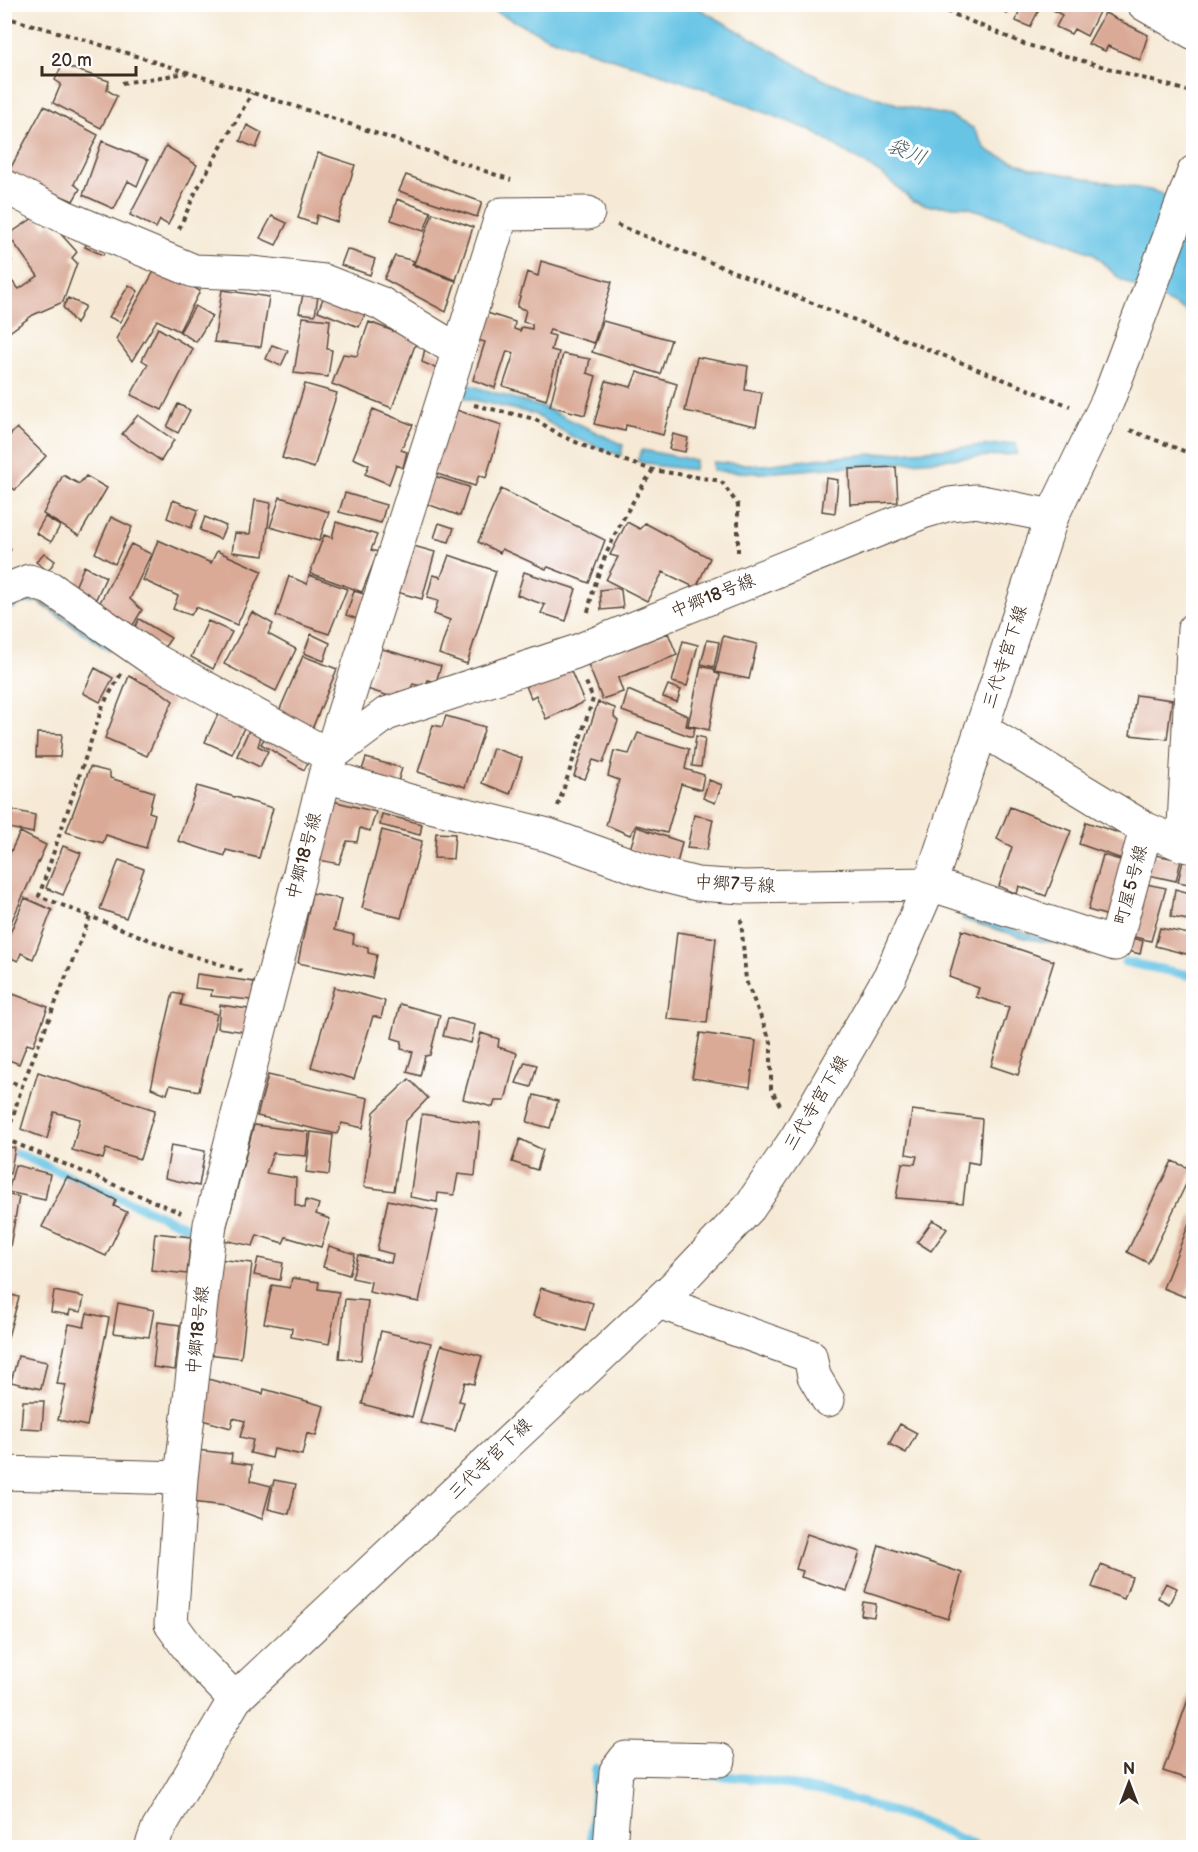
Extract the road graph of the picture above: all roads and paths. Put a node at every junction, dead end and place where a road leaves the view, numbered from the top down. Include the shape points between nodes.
1 (930, 4) edge
2 (1144, 4) edge
3 (4, 17) edge
4 (1194, 33) edge
5 (190, 73) junction
6 (122, 83) dead end
7 (1188, 91) dead end
8 (252, 93) junction
9 (1194, 172) edge
10 (514, 181) dead end
11 (4, 186) edge
12 (588, 213) joint
13 (168, 260) junction
14 (457, 350) junction
15 (442, 398) junction
16 (1104, 409) junction
17 (1194, 455) edge
18 (653, 470) junction
19 (1052, 516) junction
20 (737, 586) junction
21 (4, 591) edge
22 (1194, 629) edge
23 (136, 647) junction
24 (579, 650) junction
25 (981, 729) junction
26 (328, 766) junction
27 (1146, 829) junction
28 (548, 835) junction
29 (1188, 846) edge
30 (930, 884) junction
31 (743, 887) junction
32 (90, 917) junction
33 (1115, 944) joint
34 (272, 980) junction
35 (4, 1078) edge
36 (22, 1086) junction
37 (797, 1137) junction
38 (210, 1224) junction
39 (659, 1302) junction
40 (828, 1400) dead end
41 (4, 1473) edge
42 (181, 1478) junction
43 (235, 1699) junction
44 (719, 1760) dead end
45 (151, 1848) edge
46 (610, 1848) edge

1 - 7 path via 1024,44
2 - 4 street
3 - 5 path
5 - 6 path
5 - 8 path
8 - 10 path
8 - 13 path via 196,191
9 - 16 street, 三代寺宮下線
11 - 13 street via 65,217
12 - 14 street via 502,214
12 - 16 path
13 - 14 street via 194,271 324,281 381,303
14 - 15 street
15 - 18 path via 535,419 598,452
15 - 26 street
16 - 17 path
16 - 19 street, 三代寺宮下線
18 - 20 path via 722,481 733,494 738,505
18 - 24 path via 606,552 594,584
19 - 20 street, 中郷18号線 via 976,501 950,504
19 - 25 street, 三代寺宮下線
20 - 24 street, 中郷18号線
21 - 23 street, 中郷7号線 via 29,581 50,588
22 - 29 street
23 - 26 street, 中郷7号線
23 - 32 path via 103,705 39,896
24 - 26 street, 中郷18号線 via 386,714
24 - 28 path via 593,699
25 - 27 street
25 - 30 street, 三代寺宮下線
26 - 28 street, 中郷7号線 via 410,801
26 - 34 street, 中郷18号線
27 - 29 street, 町屋5号線
27 - 33 street, 町屋5号線
28 - 31 street, 中郷7号線 via 653,873 697,884
30 - 31 street, 中郷7号線
30 - 33 street, 中郷7号線
30 - 37 street, 三代寺宮下線 via 891,976
31 - 37 path via 746,981 771,1042 771,1089
32 - 34 path via 189,955
32 - 36 path
34 - 38 street, 中郷18号線
35 - 36 path
36 - 38 path via 7,1136 9,1141
37 - 39 street, 三代寺宮下線 via 749,1208
38 - 42 street, 中郷18号線
39 - 40 street via 810,1356 814,1376
39 - 43 street, 三代寺宮下線
41 - 42 street
42 - 43 street, 中郷18号線 via 171,1624
43 - 45 street, 三代寺宮下線 via 157,1831
44 - 46 street via 626,1758 616,1771

